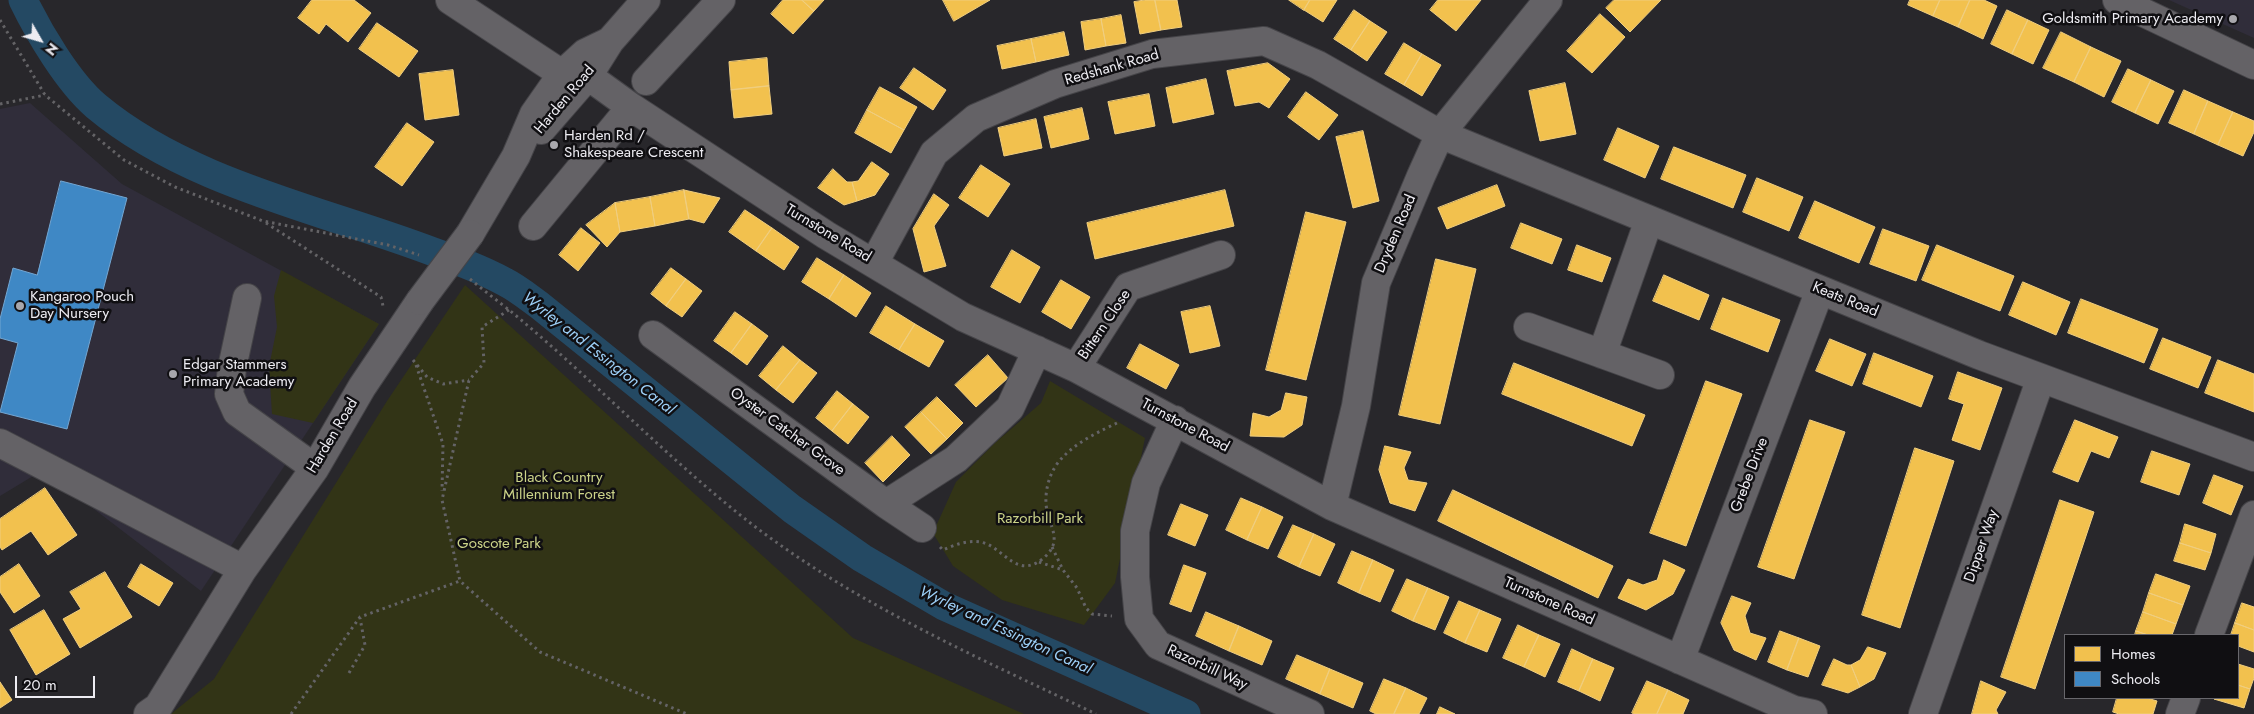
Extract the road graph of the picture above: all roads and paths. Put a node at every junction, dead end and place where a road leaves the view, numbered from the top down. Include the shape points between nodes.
1 (450, 0) edge
2 (646, 0) edge
3 (721, 0) edge
4 (1548, 0) edge
5 (2117, 0) edge
6 (0, 20) edge
7 (2254, 65) edge
8 (576, 75) junction
9 (646, 81) dead end
10 (45, 95) junction
11 (0, 104) edge
12 (631, 107) junction
13 (1440, 134) junction
14 (1649, 220) junction
15 (263, 221) junction
16 (533, 226) dead end
17 (1221, 255) dead end
18 (426, 258) dead end
19 (874, 262) junction
20 (468, 278) dead end
21 (1820, 290) junction
22 (247, 298) dead end
23 (509, 310) junction
24 (1528, 326) dead end
25 (653, 334) dead end
26 (391, 345) junction
27 (1037, 350) junction
28 (1602, 354) junction
29 (415, 362) junction
30 (1076, 368) junction
31 (1660, 375) dead end
32 (2041, 378) junction
33 (470, 380) junction
34 (1148, 406) junction
35 (1175, 420) junction
36 (0, 443) edge
37 (2254, 457) edge
38 (315, 468) junction
39 (442, 500) junction
40 (886, 504) junction
41 (1332, 506) junction
42 (2254, 515) edge
43 (922, 528) joint
44 (1052, 546) junction
45 (1038, 562) junction
46 (243, 569) junction
47 (1063, 570) junction
48 (460, 581) junction
49 (360, 618) junction
50 (1138, 618) junction
51 (2209, 634) edge
52 (1680, 660) junction
53 (349, 673) dead end
54 (2186, 699) edge
55 (148, 714) edge
56 (291, 714) edge
57 (687, 714) edge
58 (1096, 714) edge
59 (1310, 714) edge
60 (1813, 714) edge
61 (1923, 714) edge
62 (2180, 714) edge

1 - 8 street, Turnstone Road
2 - 8 street, Harden Road
3 - 9 street via 689,18
4 - 13 street, Dryden Road
5 - 7 street
6 - 10 path
8 - 12 street, Turnstone Road
8 - 26 street, Harden Road, bridge via 516,156 470,234
10 - 11 path
10 - 15 path via 124,160 175,187
12 - 16 street
12 - 19 street, Turnstone Road via 826,235
13 - 14 street, Keats Road
13 - 19 street, Redshank Road via 1318,65 1264,42 1152,54 1055,84 976,118 934,153
13 - 41 street, Dryden Road via 1376,283 1356,406
14 - 21 street, Keats Road
14 - 28 street
15 - 18 path via 388,246
15 - 26 path via 382,297
17 - 30 street, Bittern Close via 1128,287
19 - 27 street, Turnstone Road via 963,317
20 - 23 path
21 - 32 street, Keats Road
21 - 52 street, Grebe Drive
22 - 38 street via 229,394 238,412
23 - 33 path via 482,328 484,363
23 - 58 path via 654,442 742,516 838,583 932,636
24 - 28 street
25 - 40 street, Oyster Catcher Grove
26 - 29 path
26 - 38 street, Harden Road via 362,387
27 - 30 street, Turnstone Road
27 - 40 street via 1010,408 956,459
28 - 31 street
29 - 33 path via 427,378 443,384
29 - 39 path via 443,444
30 - 34 street, Turnstone Road
32 - 37 street, Keats Road
32 - 61 street, Dipper Way
33 - 39 path
34 - 35 street, Turnstone Road
34 - 44 path via 1079,444 1057,464 1047,486 1046,505 1054,536
35 - 41 street, Turnstone Road
35 - 50 street via 1146,483 1135,530
36 - 46 street
38 - 46 street, Harden Road
39 - 48 path
40 - 43 street, Oyster Catcher Grove
41 - 52 street, Turnstone Road
42 - 51 street
43 - 45 path via 943,550 972,542 987,544 1018,565
44 - 45 path
44 - 47 path
45 - 47 path
46 - 55 street, Harden Road via 158,708
47 - 50 path via 1092,614
48 - 49 path
48 - 57 path via 540,652
49 - 53 path via 365,645
49 - 56 path
50 - 59 street, Razorbill Way via 1158,645
52 - 60 street, Turnstone Road via 1794,710
54 - 62 street

